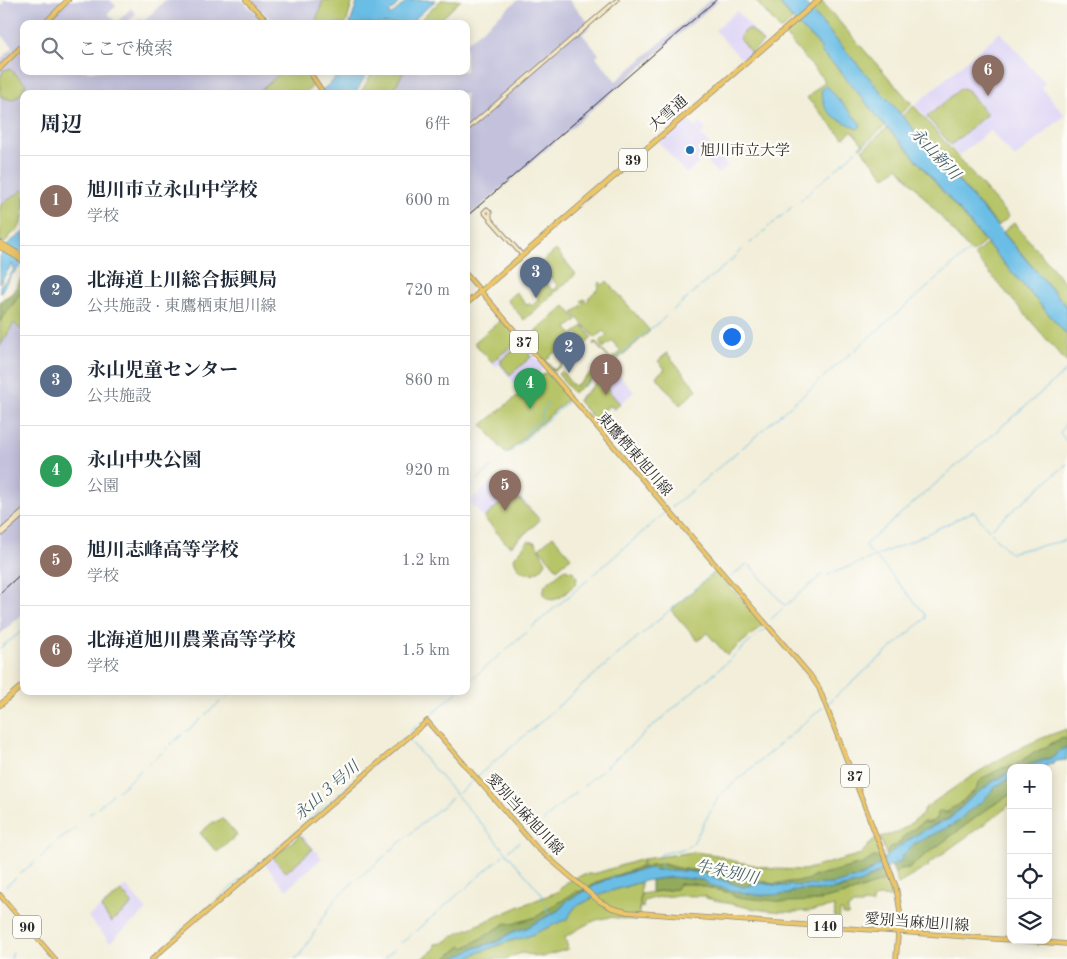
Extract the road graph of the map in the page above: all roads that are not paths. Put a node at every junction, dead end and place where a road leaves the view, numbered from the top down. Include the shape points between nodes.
1 (68, 0) edge
2 (246, 0) edge
3 (617, 0) edge
4 (817, 1) edge
5 (48, 20) edge
6 (266, 20) edge
7 (20, 48) edge
8 (0, 68) edge
9 (312, 75) edge
10 (321, 90) edge
11 (470, 127) edge
12 (490, 218) dead end
13 (0, 245) edge
14 (20, 255) edge
15 (522, 255) junction
16 (20, 258) edge
17 (470, 279) edge
18 (481, 291) junction
19 (470, 301) edge
20 (20, 516) edge
21 (0, 533) edge
22 (20, 689) edge
23 (0, 706) edge
24 (0, 895) edge
25 (899, 932) junction
26 (1007, 940) edge
27 (1052, 943) edge
28 (1067, 944) edge
29 (55, 959) edge
30 (152, 959) edge
31 (897, 959) edge

1 - 5 highway
2 - 6 main road
3 - 11 main road
4 - 15 highway, 大雪通 / 39
7 - 8 highway
9 - 10 main road
12 - 15 main road
13 - 14 highway
13 - 16 highway
15 - 18 highway, 大雪通 / 39
17 - 18 main road, 東鷹栖東旭川線 / 37
18 - 19 highway, 大雪通 / 39
18 - 25 main road, 東鷹栖東旭川線 / 37 via 819,688 894,880 900,905
20 - 21 main road
22 - 23 highway
24 - 29 main road, 90
25 - 26 main road, 愛別当麻旭川線 / 140
25 - 30 main road, 愛別当麻旭川線 / 140 via 626,912 612,908 599,901 533,843 427,721
25 - 31 main road, 東鷹栖東旭川線 / 37
27 - 28 main road

